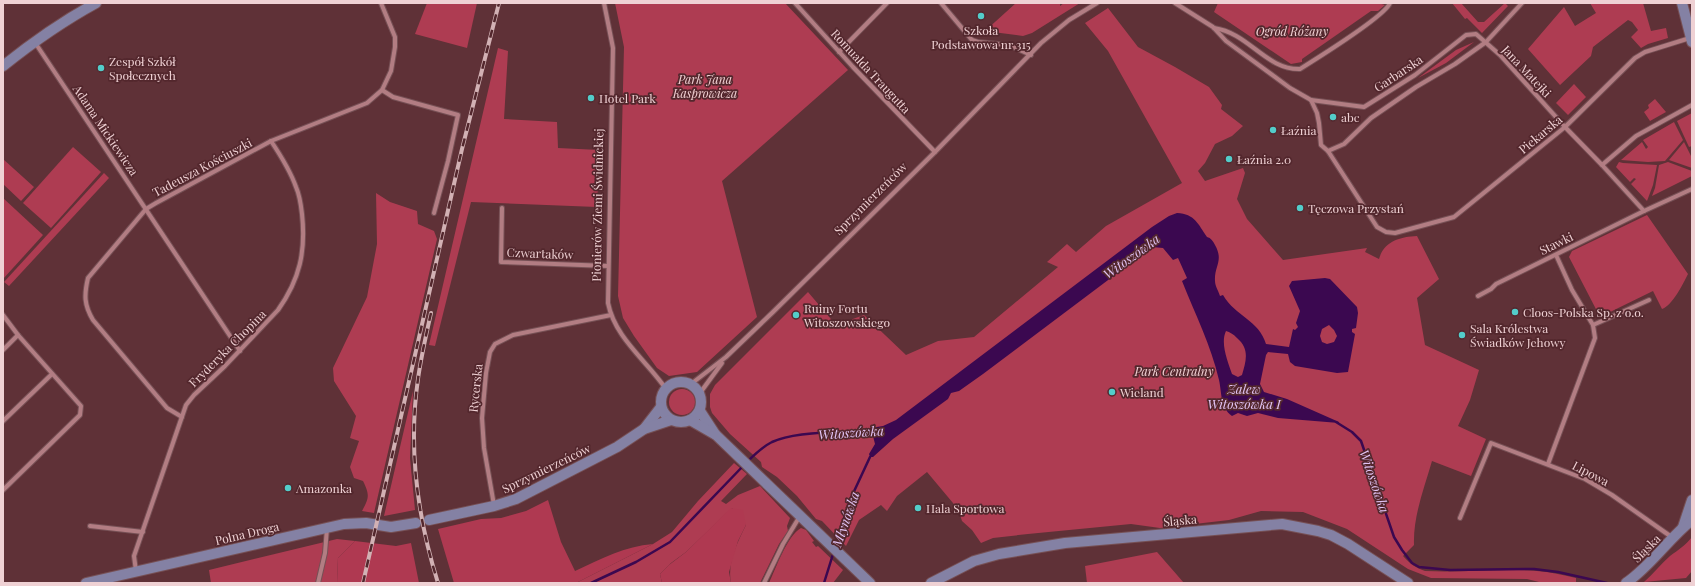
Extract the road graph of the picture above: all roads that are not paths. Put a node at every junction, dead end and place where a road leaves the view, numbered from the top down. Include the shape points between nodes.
1 (96, 3) edge
2 (381, 3) edge
3 (604, 3) edge
4 (795, 3) edge
5 (887, 3) edge
6 (941, 3) edge
7 (1097, 3) edge
8 (1175, 3) edge
9 (1390, 3) edge
10 (1522, 3) edge
11 (1682, 3) edge
12 (1213, 27) junction
13 (1691, 40) edge
14 (34, 41) junction
15 (1486, 42) junction
16 (839, 52) junction
17 (1030, 55) junction
18 (3, 66) edge
19 (382, 90) junction
20 (1311, 100) junction
21 (1692, 105) edge
22 (1565, 127) junction
23 (271, 141) junction
24 (1328, 151) junction
25 (934, 152) junction
26 (1602, 165) junction
27 (1692, 189) edge
28 (502, 208) dead end
29 (146, 209) junction
30 (1644, 211) junction
31 (434, 213) dead end
32 (1556, 255) junction
33 (608, 266) junction
34 (1478, 296) dead end
35 (1649, 300) dead end
36 (3, 315) edge
37 (611, 315) junction
38 (1593, 325) junction
39 (18, 335) junction
40 (3, 350) edge
41 (240, 351) junction
42 (726, 357) junction
43 (52, 374) junction
44 (691, 384) junction
45 (666, 389) junction
46 (700, 393) junction
47 (661, 407) junction
48 (700, 411) junction
49 (182, 417) junction
50 (671, 420) junction
51 (690, 420) junction
52 (3, 421) edge
53 (644, 429) junction
54 (716, 435) junction
55 (1548, 464) junction
56 (3, 490) edge
57 (1692, 500) edge
58 (494, 506) junction
59 (1692, 512) edge
60 (800, 516) junction
61 (1460, 518) dead end
62 (429, 520) dead end
63 (416, 523) dead end
64 (1686, 524) edge
65 (90, 526) dead end
66 (326, 528) junction
67 (143, 532) junction
68 (1674, 538) junction
69 (136, 571) junction
70 (942, 579) edge
71 (867, 580) edge
72 (1628, 582) edge
73 (86, 583) edge
74 (318, 583) edge
75 (764, 583) edge
76 (877, 583) edge
77 (931, 583) edge
78 (1408, 583) edge

1 - 14 street via 64,20
2 - 19 street, Tadeusza Kościuszki via 395,37 396,47 391,71
3 - 33 street, Pionierów Ziemi Świdnickiej via 613,48
4 - 16 street, Romualda Traugutta
5 - 16 street
6 - 17 street via 972,40 1009,45
7 - 17 street, Sprzymierzeńców via 1050,34
8 - 12 street
9 - 12 street via 1376,18 1300,69 1290,70 1280,66 1234,33
10 - 15 street, Garbarska
11 - 13 street
12 - 20 street via 1243,54
13 - 22 street, Piekarska via 1645,52 1635,58
14 - 18 street
14 - 29 street, Adama Mickiewicza
15 - 20 street, Garbarska via 1476,34 1466,35 1415,75 1364,107
15 - 22 street, Jana Matejki
15 - 24 street, Garbarska via 1371,118 1344,144
16 - 25 street, Romualda Traugutta
17 - 25 street, Sprzymierzeńców
19 - 23 street, Tadeusza Kościuszki via 367,103
19 - 31 street via 393,97 458,115
20 - 24 street via 1318,118 1321,145
21 - 26 street via 1636,136
22 - 24 street, Piekarska via 1454,217 1395,232 1386,232 1377,227
22 - 26 street, Jana Matejki
23 - 29 street, Tadeusza Kościuszki via 167,195
23 - 41 street, Fryderyka Chopina via 288,168 300,199 303,251 297,275 285,301
25 - 42 street, Sprzymierzeńców
26 - 30 street, Jana Matejki
27 - 30 street, Stawki
28 - 33 street, Czwartaków via 501,262
29 - 41 street, Adama Mickiewicza
29 - 49 street, Tadeusza Kościuszki via 88,278 84,292 85,305 93,320 134,370 167,408
30 - 32 street, Stawki
32 - 34 street, Stawki via 1496,284
32 - 38 street via 1572,290
33 - 37 street, Pionierów Ziemi Świdnickiej via 608,303
35 - 38 street
36 - 39 street
37 - 45 street, Pionierów Ziemi Świdnickiej via 621,334
37 - 58 street, Rycerska via 513,335 495,344 490,352 482,418 484,448
38 - 55 street via 1595,338
39 - 40 street
39 - 43 street
41 - 49 street, Fryderyka Chopina via 194,395 186,405
42 - 44 street, Sprzymierzeńców
42 - 46 street, Sprzymierzeńców
43 - 52 street
43 - 56 street via 81,406 80,415
44 - 45 street via 678,382
44 - 46 street
45 - 47 street via 662,394
46 - 48 street
47 - 50 street
47 - 53 street, Sprzymierzeńców
48 - 51 street
48 - 54 street
49 - 67 street, Fryderyka Chopina
50 - 51 street
50 - 53 street, Sprzymierzeńców
51 - 54 street
53 - 58 street, Sprzymierzeńców via 617,447 573,470 516,499
54 - 60 street
55 - 61 street, Lipowa via 1490,443
55 - 68 street, Lipowa via 1585,479
57 - 64 street, Śląska
58 - 62 street, Sprzymierzeńców
59 - 64 street, Śląska
60 - 71 street
60 - 75 street
63 - 66 street, Polna Droga via 391,527 344,524
64 - 68 street, Śląska
65 - 67 street
66 - 69 street, Polna Droga
66 - 74 street via 325,553
67 - 69 street, Fryderyka Chopina via 134,556
68 - 72 street, Śląska
69 - 73 street, Polna Droga
70 - 77 street, Śląska
70 - 78 street, Śląska via 960,567 988,556 1065,543 1282,524 1331,535
71 - 76 street

